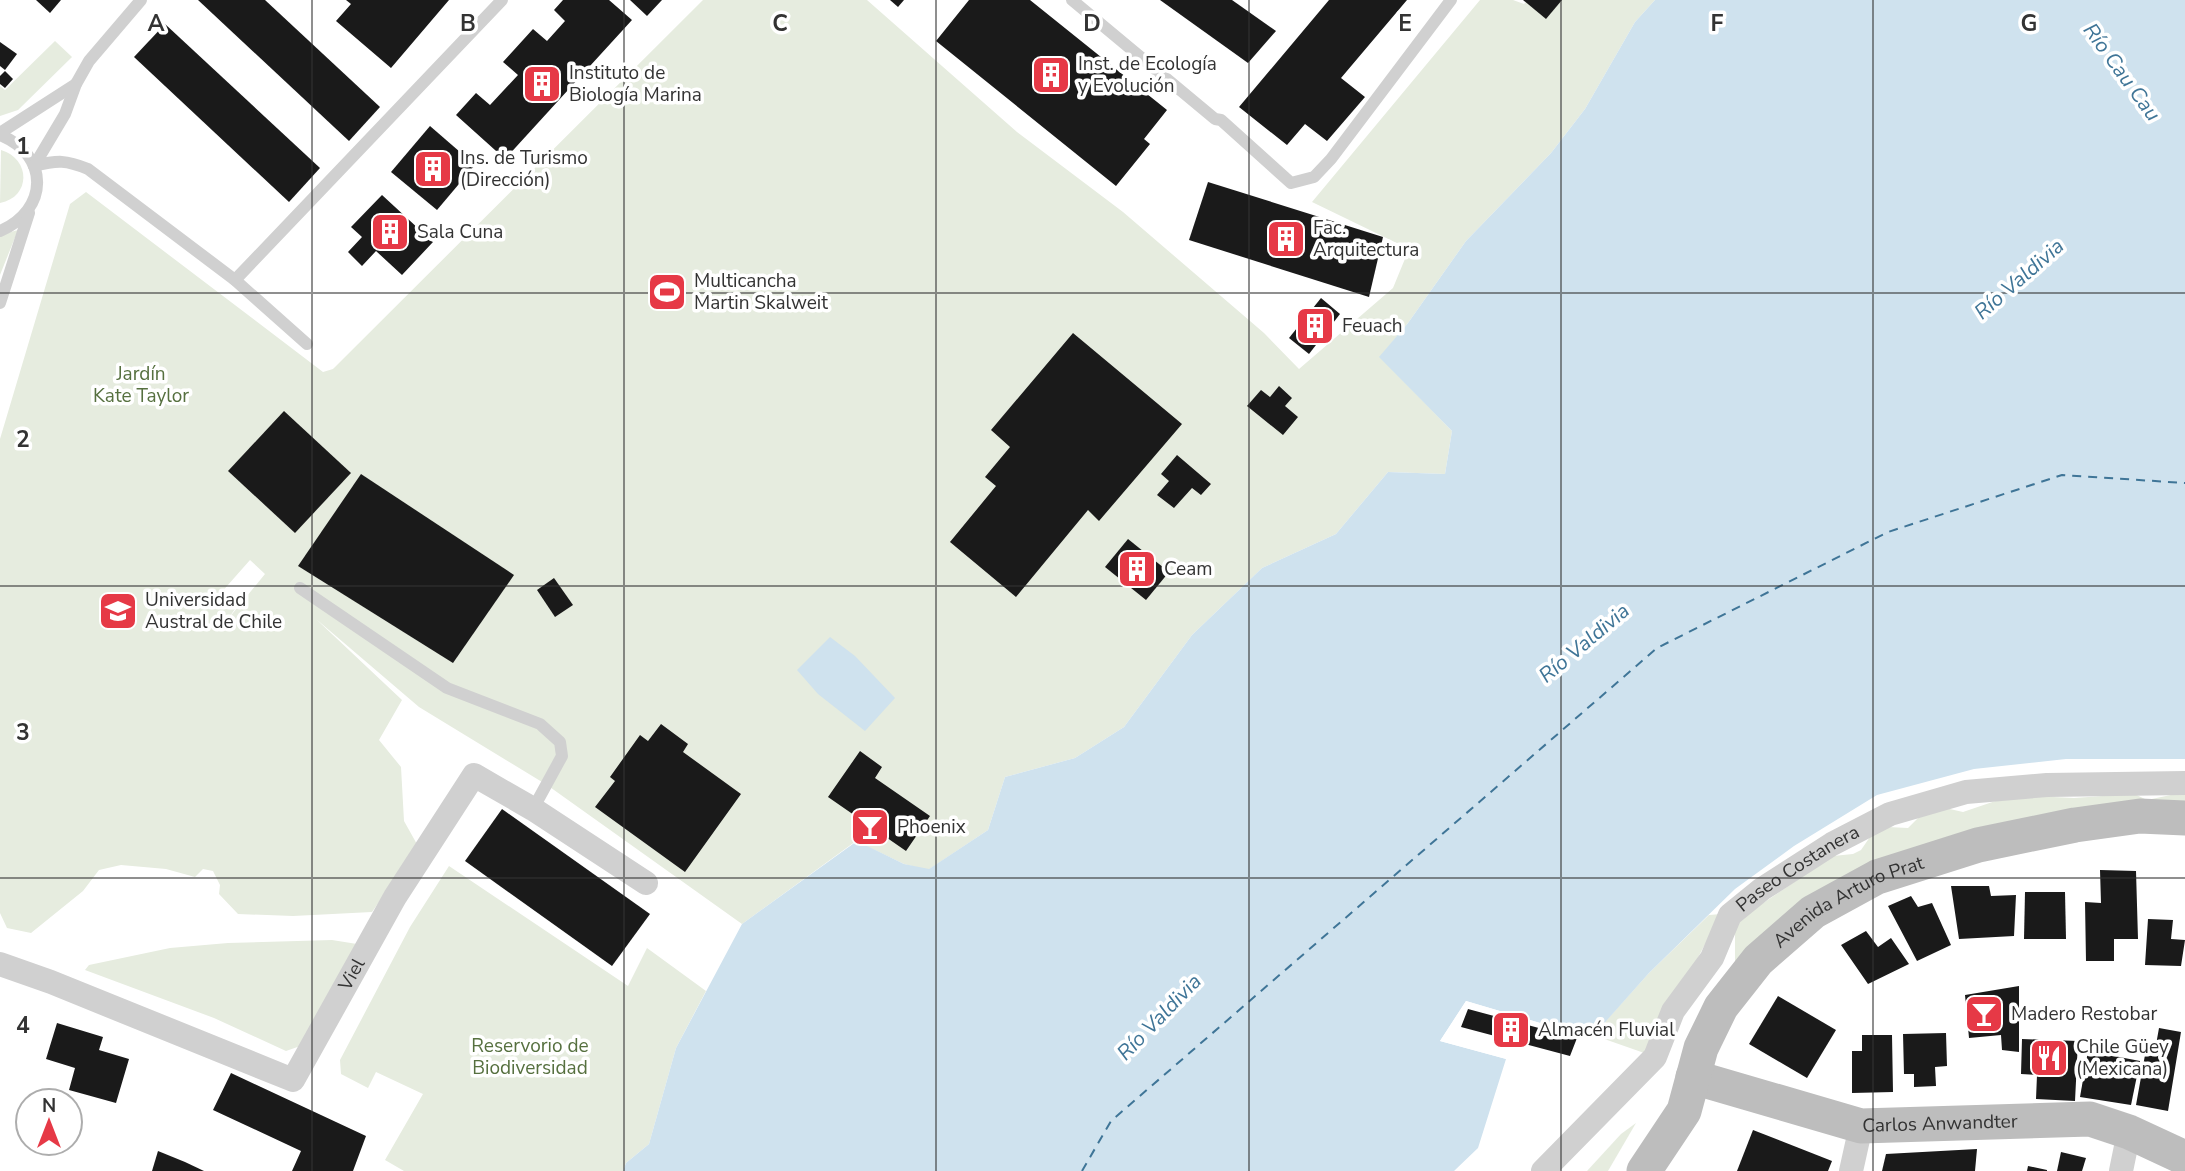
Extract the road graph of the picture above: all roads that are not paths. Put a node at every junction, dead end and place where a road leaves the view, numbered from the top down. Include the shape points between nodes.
1 (141, 0) edge
2 (502, 0) edge
3 (1072, 0) edge
4 (1451, 0) edge
5 (76, 83) junction
6 (0, 134) edge
7 (34, 166) junction
8 (30, 208) junction
9 (0, 230) edge
10 (235, 280) junction
11 (0, 303) edge
12 (307, 344) dead end
13 (300, 588) dead end
14 (2185, 783) edge
15 (533, 809) junction
16 (2185, 818) edge
17 (646, 883) dead end
18 (0, 964) edge
19 (1693, 1077) junction
20 (1861, 1126) junction
21 (2129, 1132) junction
22 (2185, 1158) edge
23 (1543, 1171) edge
24 (1644, 1171) edge
25 (1851, 1171) edge
26 (2121, 1171) edge

1 - 5 lane
2 - 10 lane
3 - 4 lane via 1291,183 1314,177 1331,159
5 - 6 lane
5 - 7 lane via 65,114
6 - 7 lane via 26,152
7 - 8 lane via 37,188
7 - 10 lane via 66,161 88,169
8 - 9 lane via 18,222
8 - 11 lane
10 - 12 lane
13 - 15 lane via 447,688 540,724 560,742 562,756
14 - 23 street, Paseo Costanera via 2047,785 1966,792 1890,814 1832,844 1730,915 1712,958 1673,1011 1654,1057
15 - 17 street, Viel
15 - 18 street, Viel via 474,775 395,897 293,1080
16 - 19 main road, Avenida Arturo Prat via 2140,816 2075,825 1978,845 1877,877 1813,912 1758,960 1721,1007
19 - 20 main road, Carlos Anwandter
19 - 24 main road, Avenida Arturo Prat via 1684,1111
20 - 21 main road, Carlos Anwandter via 2090,1119
20 - 25 street
21 - 22 main road, Carlos Anwandter
21 - 26 street

